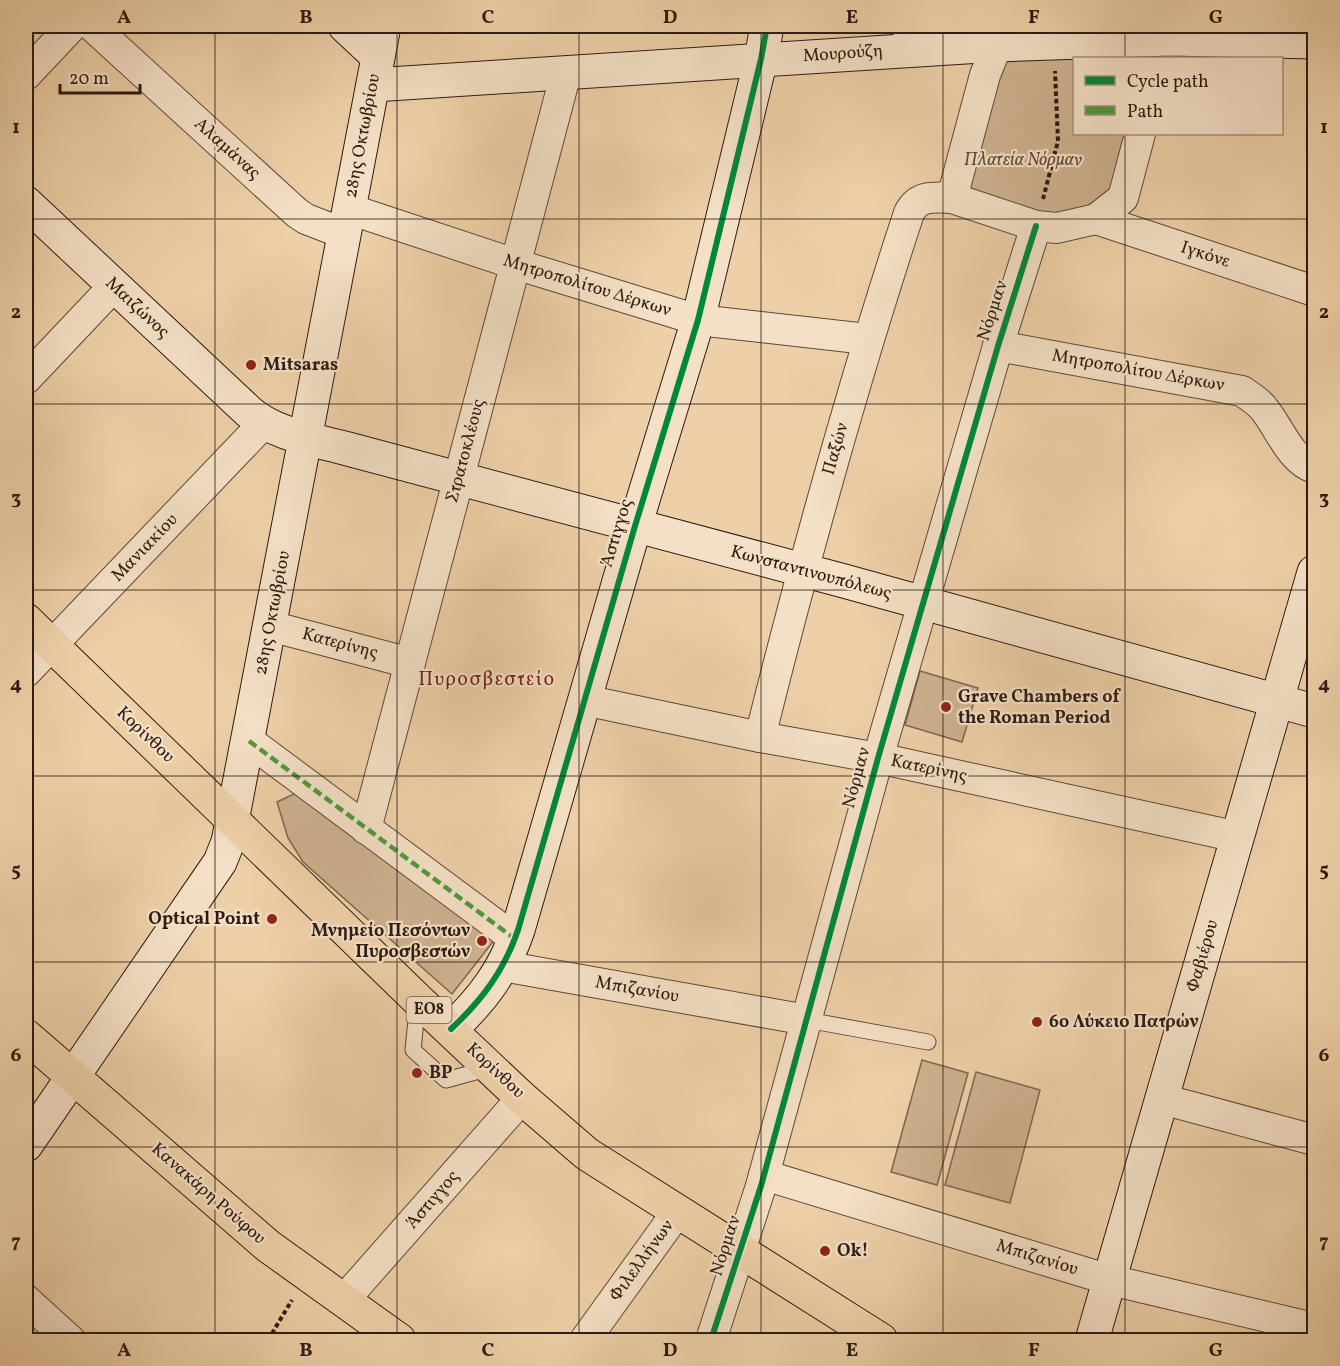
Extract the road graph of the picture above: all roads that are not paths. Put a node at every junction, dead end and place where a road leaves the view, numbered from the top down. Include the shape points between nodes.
1 (72, 26) edge
2 (92, 26) edge
3 (345, 26) edge
4 (767, 26) edge
5 (1056, 34) edge
6 (901, 38) edge
7 (1314, 42) edge
8 (997, 45) junction
9 (1132, 49) edge
10 (378, 56) edge
11 (761, 59) junction
12 (566, 73) junction
13 (26, 75) edge
14 (1140, 135) edge
15 (952, 198) junction
16 (26, 203) edge
17 (1096, 219) junction
18 (347, 221) junction
19 (1036, 225) junction
20 (515, 264) junction
21 (114, 286) junction
22 (1314, 291) edge
23 (698, 320) junction
24 (867, 339) junction
25 (998, 346) junction
26 (26, 379) edge
27 (264, 423) junction
28 (306, 438) junction
29 (1314, 468) edge
30 (459, 479) junction
31 (635, 526) junction
32 (801, 570) junction
33 (1314, 572) edge
34 (924, 603) junction
35 (26, 620) edge
36 (270, 626) junction
37 (52, 644) junction
38 (410, 663) junction
39 (26, 672) edge
40 (584, 700) junction
41 (1277, 700) junction
42 (1314, 711) edge
43 (760, 737) junction
44 (249, 741) junction
45 (878, 758) junction
46 (233, 822) junction
47 (366, 829) junction
48 (1238, 837) junction
49 (508, 953) junction
50 (418, 1000) junction
51 (807, 1020) junction
52 (451, 1029) junction
53 (26, 1036) edge
54 (928, 1042) dead end
55 (491, 1068) junction
56 (72, 1077) junction
57 (522, 1098) junction
58 (1162, 1099) junction
59 (1314, 1140) edge
60 (26, 1145) edge
61 (764, 1175) junction
62 (678, 1211) junction
63 (740, 1251) junction
64 (1110, 1280) junction
65 (26, 1300) edge
66 (343, 1301) junction
67 (1314, 1328) edge
68 (388, 1338) edge
69 (70, 1341) edge
70 (585, 1341) edge
71 (711, 1341) edge
72 (881, 1341) edge
73 (1092, 1341) edge

1 - 13 street
2 - 18 street, Αλαμάνας via 297,213 306,219
3 - 10 main road
4 - 11 main road, Άστιγγος
5 - 8 main road, Μουρούζη
5 - 9 main road, Μουρούζη
6 - 8 main road, Μουρούζη
6 - 11 main road, Μουρούζη
7 - 9 main road, Μουρούζη
8 - 15 street via 985,75
10 - 12 main road, Μουρούζη
10 - 18 main road, 28ης Οκτωβρίου
11 - 12 main road, Μουρούζη
11 - 23 main road, Άστιγγος
12 - 20 street, Στρατοκλέους
14 - 17 street via 1123,198
15 - 19 street
15 - 24 street, Παξών via 926,197 912,206
16 - 21 main road, Μαιζώνος
17 - 19 street via 1057,228
17 - 22 street, Ιγκόνε
18 - 20 street, Μητροπολίτου Δέρκων
18 - 28 main road, 28ης Οκτωβρίου
19 - 25 street, Νόρμαν
20 - 23 street, Μητροπολίτου Δέρκων
20 - 30 street, Στρατοκλέους
21 - 26 street
21 - 27 main road, Μαιζώνος
23 - 24 street, Μητροπολίτου Δέρκων
23 - 31 main road, Άστιγγος
24 - 32 street, Παξών
25 - 29 street, Μητροπολίτου Δέρκων via 1242,391 1263,407 1296,454
25 - 34 street, Νόρμαν
27 - 28 main road, Μαιζώνος
27 - 37 street, Μανιακίου
28 - 30 main road, Κωνσταντινουπόλεως
28 - 36 main road, 28ης Οκτωβρίου
30 - 31 main road, Κωνσταντινουπόλεως
30 - 38 street, Στρατοκλέους
31 - 32 main road, Κωνσταντινουπόλεως
31 - 40 main road, Άστιγγος
32 - 34 main road, Κωνσταντινουπόλεως
32 - 43 street, Παξών
33 - 41 main road, Φαβιέρου
34 - 41 main road, Κωνσταντινουπόλεως
34 - 45 street, Νόρμαν
35 - 37 main road, Κορίνθου / ΕΟ8
36 - 38 street, Κατερίνης
36 - 44 main road, 28ης Οκτωβρίου
37 - 39 street, Μανιακίου
37 - 46 main road, Κορίνθου / ΕΟ8
38 - 47 street, Στρατοκλέους
40 - 43 street, Κατερίνης
40 - 49 main road, Άστιγγος
41 - 42 main road, Κωνσταντινουπόλεως
41 - 48 main road, Φαβιέρου
43 - 45 street, Κατερίνης
44 - 46 main road, 28ης Οκτωβρίου
44 - 47 street
45 - 48 street, Κατερίνης
45 - 51 street, Νόρμαν
46 - 50 main road, Κορίνθου / ΕΟ8
46 - 56 main road, 28ης Οκτωβρίου via 220,862
47 - 49 street
48 - 58 main road, Φαβιέρου
49 - 51 street, Μπιζανίου
49 - 52 main road, Άστιγγος via 480,1000
50 - 52 main road, Κορίνθου / ΕΟ8
50 - 55 lane via 413,1050 446,1080
51 - 54 lane
51 - 61 street, Νόρμαν
52 - 55 main road, Κορίνθου / ΕΟ8
53 - 56 main road, Κανακάρη Ρούφου
55 - 57 main road, Κορίνθου / ΕΟ8
56 - 60 main road, 28ης Οκτωβρίου
56 - 66 main road, Κανακάρη Ρούφου via 244,1226
57 - 62 main road, Κορίνθου / ΕΟ8 via 587,1154
57 - 66 street, Άστιγγος
58 - 59 street
58 - 64 main road, Φαβιέρου
61 - 63 street, Νόρμαν
61 - 64 street, Μπιζανίου
62 - 63 main road, Κορίνθου / ΕΟ8
62 - 70 street, Φιλελλήνων
63 - 71 street, Νόρμαν
63 - 72 main road, Κορίνθου / ΕΟ8
64 - 67 street, Μπιζανίου
64 - 73 main road, Φαβιέρου
65 - 69 street
66 - 68 main road, Κανακάρη Ρούφου

